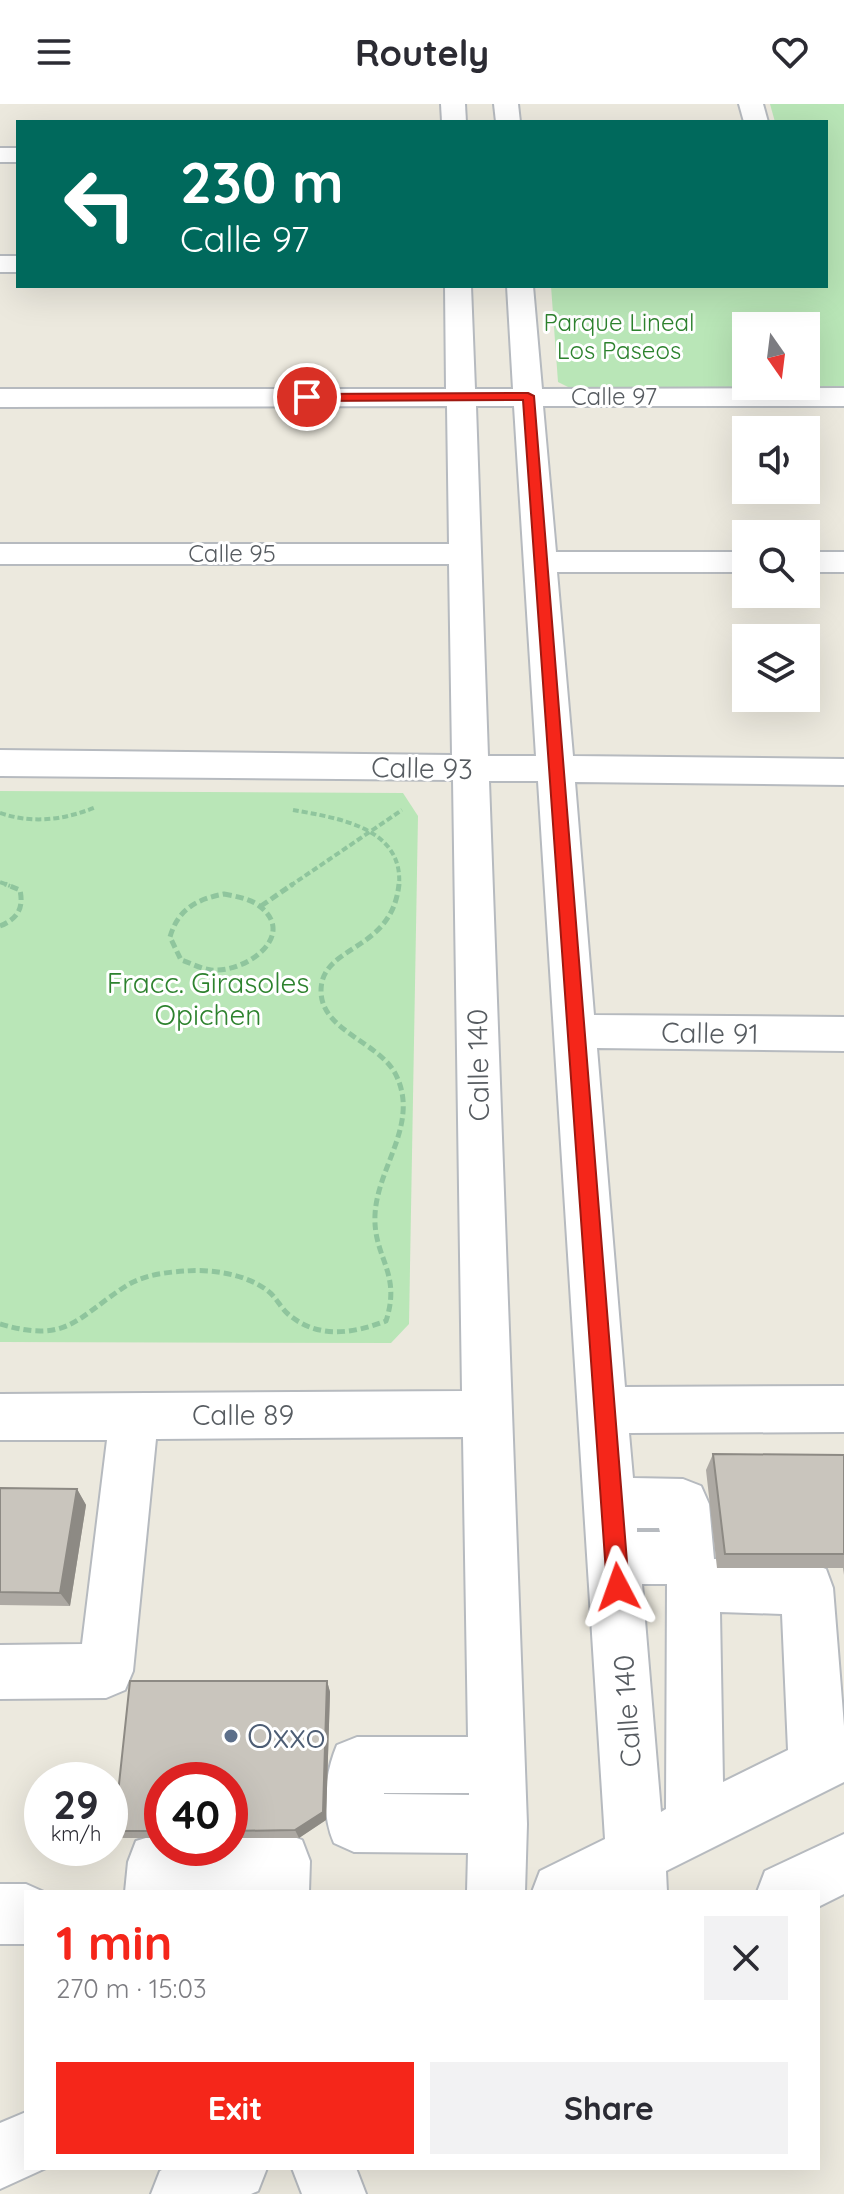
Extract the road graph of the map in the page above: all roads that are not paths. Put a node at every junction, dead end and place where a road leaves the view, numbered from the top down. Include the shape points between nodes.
1 (458, 288) edge
2 (520, 288) edge
3 (528, 396) junction
4 (461, 397) junction
5 (844, 397) edge
6 (0, 398) edge
7 (0, 554) edge
8 (465, 554) junction
9 (541, 562) junction
10 (732, 562) edge
11 (820, 562) edge
12 (844, 562) edge
13 (0, 763) edge
14 (470, 768) junction
15 (556, 769) junction
16 (844, 772) edge
17 (576, 1031) junction
18 (844, 1034) edge
19 (844, 1409) edge
20 (605, 1410) junction
21 (487, 1414) junction
22 (134, 1416) junction
23 (0, 1417) edge
24 (612, 1502) junction
25 (616, 1557) junction
26 (0, 1672) edge
27 (830, 1759) edge
28 (496, 1765) junction
29 (498, 1824) junction
30 (695, 1828) junction
31 (844, 1863) edge
32 (638, 1874) edge
33 (154, 1890) edge
34 (280, 1890) edge
35 (496, 1890) edge
36 (570, 1890) edge
37 (790, 1890) edge
38 (0, 1914) edge
39 (24, 1914) edge
40 (24, 2145) edge
41 (0, 2157) edge
42 (231, 2170) edge
43 (325, 2170) edge
44 (183, 2194) edge
45 (334, 2194) edge

1 - 4 street, Calle 140
2 - 3 street, Calle 140
3 - 4 street, Calle 97
3 - 5 street, Calle 97
3 - 9 street, Calle 140
4 - 6 street, Calle 97
4 - 8 street, Calle 140
7 - 8 street, Calle 95
8 - 14 street, Calle 140
9 - 10 street
9 - 15 street, Calle 140
11 - 12 street
13 - 14 street, Calle 93
14 - 15 street, Calle 93
14 - 21 street, Calle 140
15 - 16 street, Calle 93
15 - 17 street, Calle 140
17 - 18 street, Calle 91
17 - 20 street, Calle 140
19 - 20 street
20 - 24 street, Calle 140
21 - 22 street, Calle 89
21 - 28 street, Calle 140
22 - 23 street, Calle 89
22 - 26 street via 106,1671
24 - 25 street, Calle 140
24 - 25 street via 683,1504 688,1559
25 - 32 street, Calle 140
27 - 30 street
27 - 30 street via 807,1588 693,1585
28 - 29 street, Calle 140
28 - 29 street via 357,1765 354,1823
29 - 35 street, Calle 140
30 - 32 street
31 - 37 street
32 - 36 street
33 - 34 street via 157,1862 281,1861
38 - 39 street
40 - 41 street
42 - 44 street
43 - 45 street

